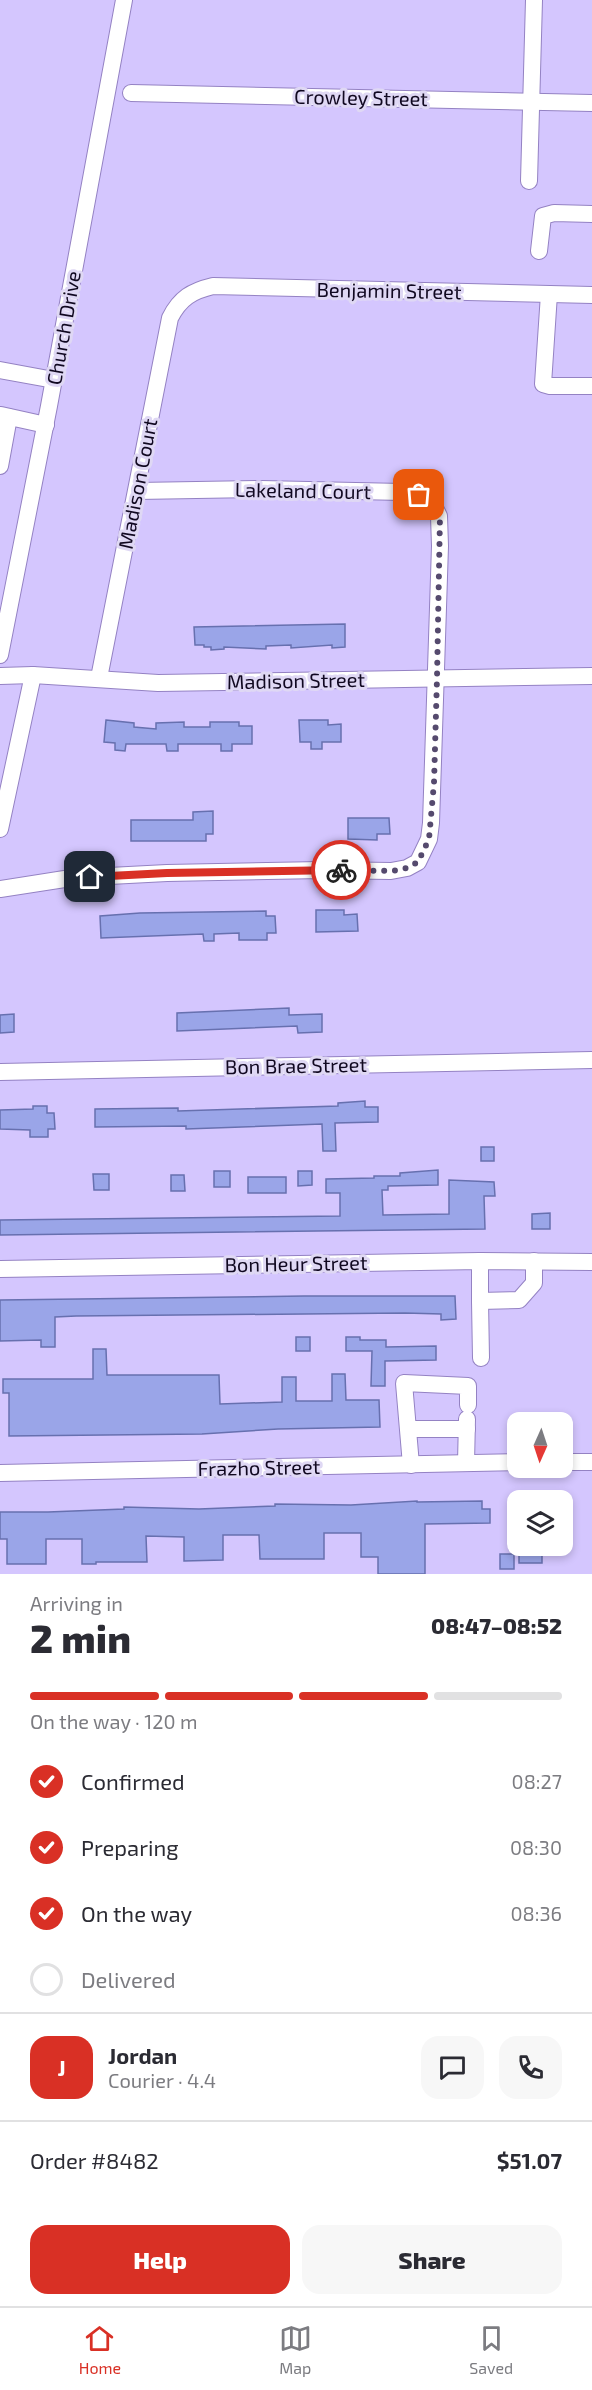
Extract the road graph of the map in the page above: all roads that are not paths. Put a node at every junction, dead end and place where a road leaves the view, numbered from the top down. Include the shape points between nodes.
1 (124, 0) edge
2 (534, 0) edge
3 (131, 93) dead end
4 (531, 102) junction
5 (592, 102) edge
6 (530, 181) dead end
7 (592, 214) edge
8 (539, 251) dead end
9 (549, 294) junction
10 (187, 295) joint
11 (592, 295) edge
12 (0, 370) edge
13 (54, 380) junction
14 (592, 386) edge
15 (5, 416) edge
16 (46, 425) junction
17 (0, 466) edge
18 (137, 491) junction
19 (2, 638) edge
20 (0, 655) edge
21 (33, 675) junction
22 (0, 676) edge
23 (592, 676) edge
24 (99, 678) junction
25 (437, 678) junction
26 (0, 829) edge
27 (0, 890) edge
28 (592, 1060) edge
29 (0, 1072) edge
30 (480, 1261) junction
31 (534, 1261) junction
32 (592, 1262) edge
33 (0, 1269) edge
34 (480, 1301) junction
35 (481, 1358) dead end
36 (467, 1417) junction
37 (409, 1429) junction
38 (507, 1462) edge
39 (573, 1462) edge
40 (592, 1462) edge
41 (466, 1463) junction
42 (411, 1465) junction
43 (0, 1473) edge

1 - 13 street, Church Drive
2 - 4 street
3 - 4 street, Crowley Street
4 - 5 street, Crowley Street
4 - 6 street
7 - 8 street via 543,216
9 - 10 street, Benjamin Street via 213,286
9 - 11 street, Benjamin Street
9 - 14 street via 543,384
10 - 18 street, Madison Court via 170,318
12 - 13 street
13 - 16 street, Church Drive
15 - 16 street
15 - 17 street
16 - 19 street, Church Drive
18 - 24 street, Madison Court
18 - 25 street, Lakeland Court via 404,492 431,500 440,516
19 - 20 street, Church Drive
21 - 22 street, Madison Street
21 - 24 street, Madison Street
21 - 26 street
23 - 25 street, Madison Street
24 - 25 street, Madison Street via 158,683
25 - 27 street, Lakeland Court via 429,839 418,862 407,868 70,878
28 - 29 street, Bon Brae Street
30 - 31 street, Bon Heur Street
30 - 33 street, Bon Heur Street
30 - 34 street
31 - 32 street, Bon Heur Street
31 - 34 street via 534,1283 519,1300
34 - 35 street
36 - 37 street
36 - 37 street via 468,1386 405,1383
36 - 41 street
37 - 42 street
38 - 41 street, Frazho Street
39 - 40 street
41 - 42 street, Frazho Street
42 - 43 street, Frazho Street

